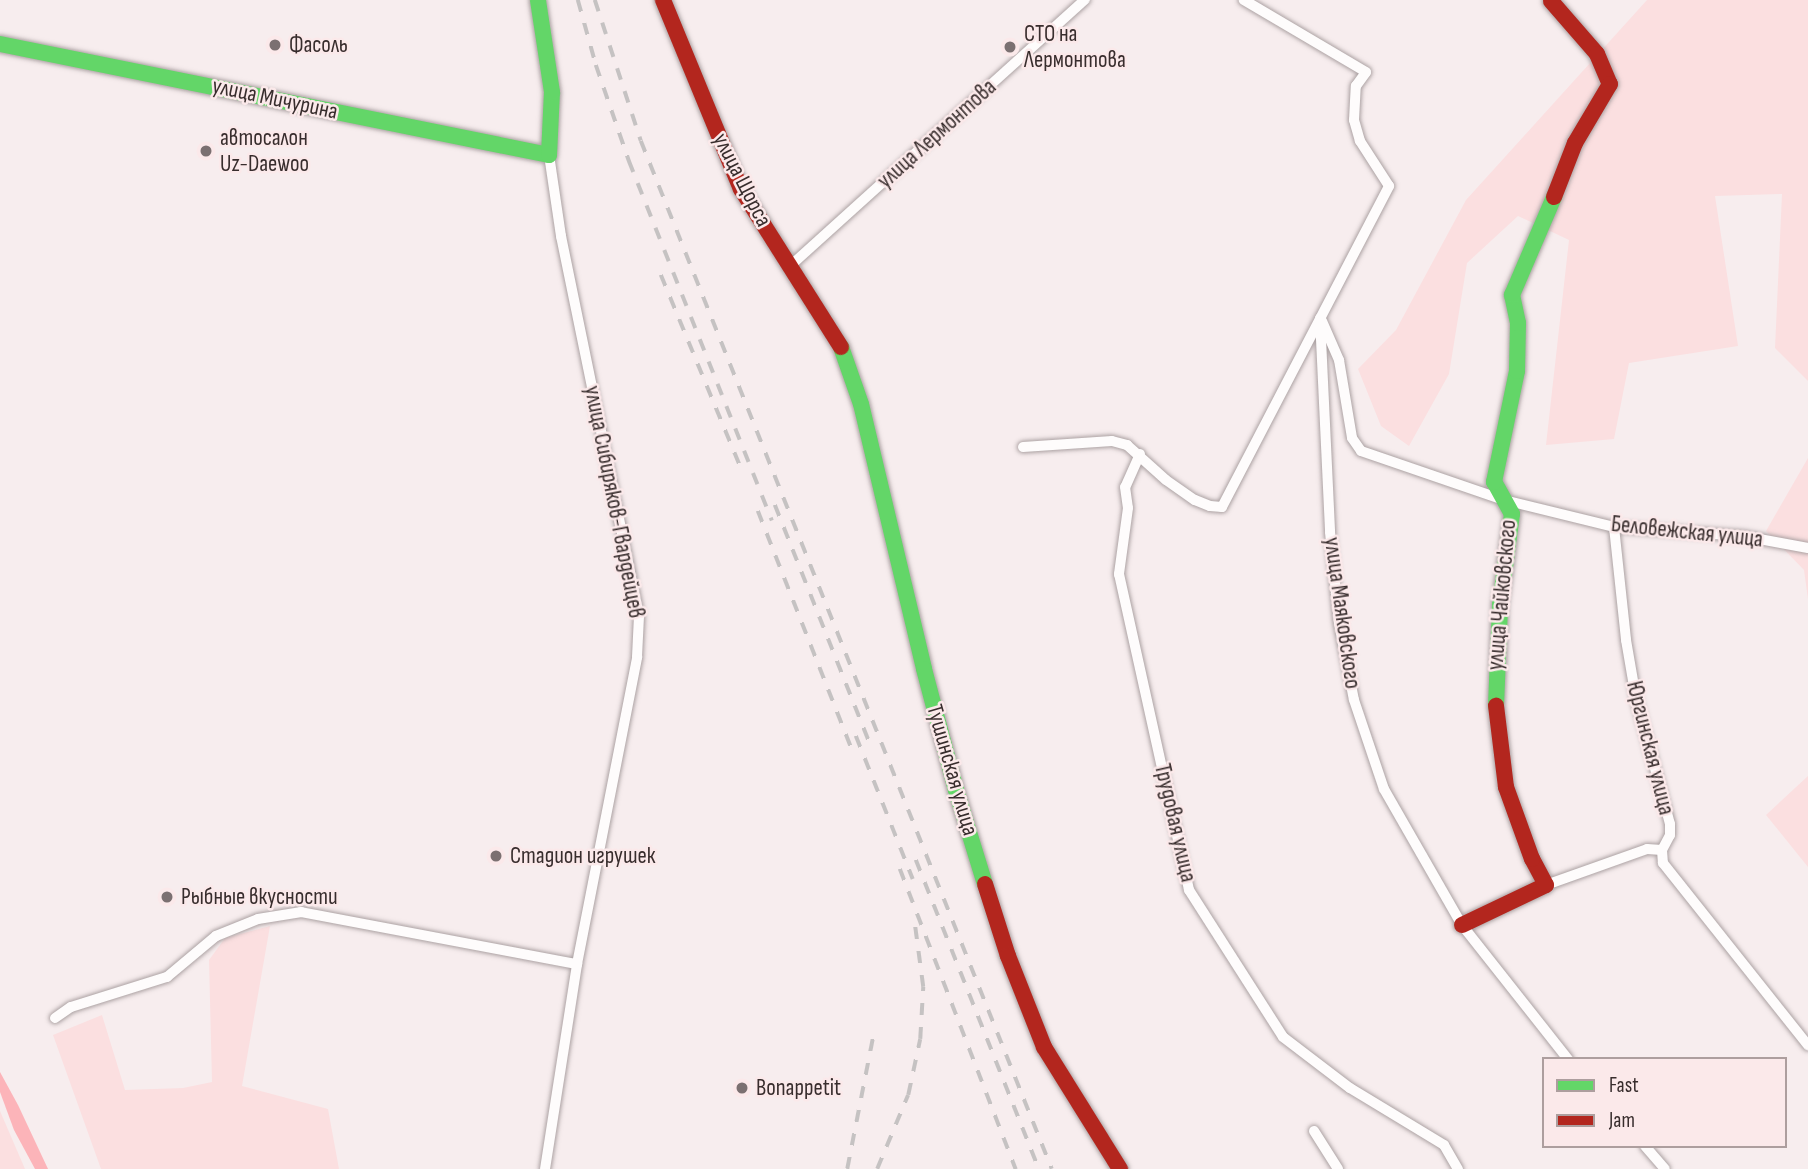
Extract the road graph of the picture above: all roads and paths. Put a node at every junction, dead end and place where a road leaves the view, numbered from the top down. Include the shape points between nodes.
1 (538, 0) edge
2 (663, 0) edge
3 (1084, 0) edge
4 (1244, 0) edge
5 (1551, 1) edge
6 (0, 44) edge
7 (549, 155) junction
8 (789, 267) junction
9 (1320, 315) junction
10 (842, 349) joint
11 (1023, 447) dead end
12 (1140, 454) junction
13 (1504, 500) junction
14 (1614, 527) junction
15 (1808, 548) edge
16 (1662, 850) junction
17 (1546, 885) junction
18 (1462, 925) junction
19 (578, 964) junction
20 (55, 1018) dead end
21 (1808, 1045) edge
22 (1566, 1057) edge
23 (1314, 1131) dead end
24 (1647, 1148) edge
25 (545, 1169) edge
26 (1120, 1169) edge
27 (1338, 1169) edge
28 (1458, 1169) edge
29 (1665, 1169) edge

1 - 7 street, улица Сибиряков-Гвардейцев via 552,92
2 - 8 street, улица Щорса via 741,189
3 - 8 street, улица Лермонтова
4 - 9 street via 1366,72 1356,86 1354,120 1360,141 1389,186
5 - 13 street, улица Чайковского via 1597,54 1610,84 1575,143 1511,295 1518,323 1517,371 1494,482
6 - 7 street, улица Мичурина
7 - 19 street, улица Сибиряков-Гвардейцев via 639,616 637,657
8 - 10 street, улица Щорса
9 - 12 street via 1222,507 1195,500
9 - 13 street, Беловежская улица via 1339,360 1352,438 1361,452
9 - 18 street, улица Маяковского via 1330,532 1339,623 1354,700 1384,789
10 - 26 street, Тушинская улица via 862,404 953,777 1008,957 1044,1047
11 - 12 street via 1112,441
12 - 28 street, Трудовая улица via 1125,487 1128,509 1119,574 1189,890 1283,1037 1350,1088 1444,1145
13 - 14 street, Беловежская улица
13 - 17 street, улица Чайковского via 1512,514 1494,694 1506,787
14 - 15 street, Беловежская улица
14 - 16 street, Юргинская улица via 1636,698 1670,824
16 - 17 street via 1647,849
16 - 21 street, Юргинская улица via 1663,863
17 - 18 street
18 - 22 street, улица Маяковского
19 - 20 street via 301,912 258,919 216,936 167,976 71,1007
19 - 25 street, улица Сибиряков-Гвардейцев
23 - 27 street
24 - 29 street

